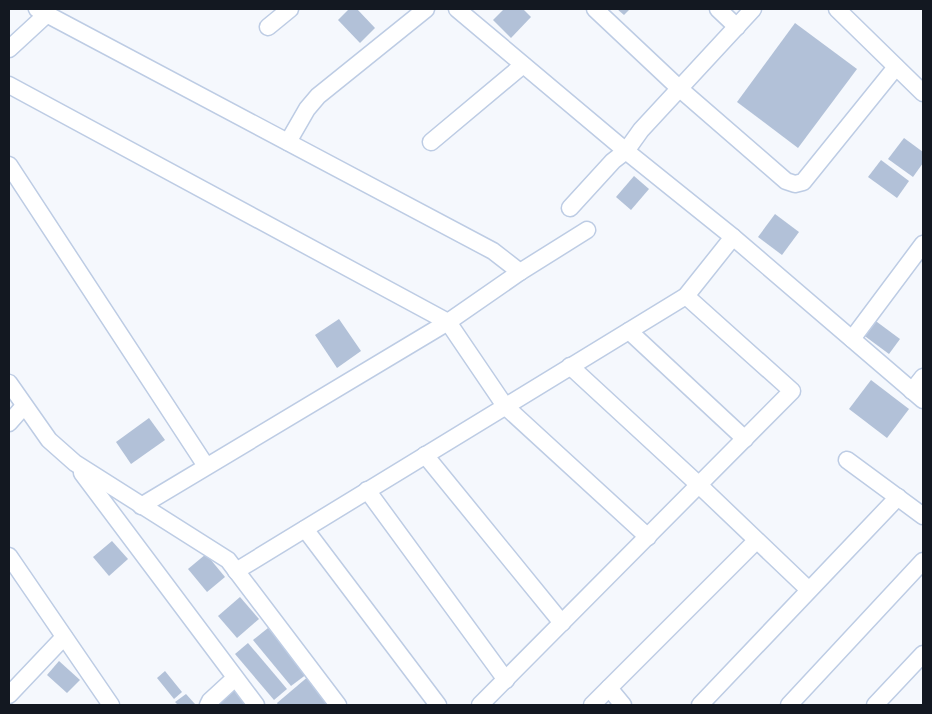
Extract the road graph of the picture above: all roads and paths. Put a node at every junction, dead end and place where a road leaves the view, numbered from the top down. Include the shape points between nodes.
1 (290, 9) edge
2 (426, 9) edge
3 (457, 9) edge
4 (595, 9) edge
5 (718, 9) edge
6 (753, 9) edge
7 (837, 9) edge
8 (42, 11) edge
9 (268, 27) dead end
10 (737, 27) junction
11 (9, 49) edge
12 (524, 65) junction
13 (896, 67) junction
14 (9, 85) edge
15 (680, 89) junction
16 (923, 93) edge
17 (288, 142) junction
18 (431, 142) dead end
19 (626, 151) junction
20 (9, 165) edge
21 (570, 208) dead end
22 (587, 230) dead end
23 (733, 237) junction
24 (923, 244) edge
25 (520, 272) junction
26 (686, 296) junction
27 (448, 322) junction
28 (629, 331) junction
29 (852, 340) junction
30 (570, 366) junction
31 (923, 377) edge
32 (9, 383) edge
33 (918, 396) edge
34 (24, 406) junction
35 (505, 406) junction
36 (9, 423) edge
37 (745, 439) junction
38 (426, 455) junction
39 (847, 460) dead end
40 (74, 463) junction
41 (206, 466) junction
42 (699, 485) junction
43 (367, 490) junction
44 (898, 497) junction
45 (141, 506) junction
46 (923, 516) edge
47 (305, 528) junction
48 (648, 537) junction
49 (756, 541) junction
50 (923, 561) edge
51 (11, 565) edge
52 (236, 571) junction
53 (809, 590) junction
54 (562, 623) junction
55 (64, 637) junction
56 (923, 654) edge
57 (235, 678) junction
58 (506, 680) junction
59 (609, 688) junction
60 (9, 695) edge
61 (108, 704) edge
62 (208, 705) edge
63 (256, 705) edge
64 (338, 705) edge
65 (438, 705) edge
66 (480, 705) edge
67 (592, 705) edge
68 (623, 705) edge
69 (700, 705) edge
70 (789, 705) edge
71 (875, 705) edge

1 - 9 street
2 - 17 street via 318,96
3 - 12 street
4 - 15 street
5 - 10 street
6 - 10 street
7 - 13 street
8 - 11 street
8 - 17 street
10 - 15 street
12 - 18 street
12 - 19 street
13 - 15 street via 802,182 795,184 786,182
13 - 16 street
14 - 27 street
15 - 19 street
17 - 25 street via 493,251
19 - 21 street
19 - 23 street
20 - 41 street
22 - 25 street
23 - 26 street
23 - 29 street
24 - 29 street
25 - 27 street
26 - 28 street
26 - 37 street via 792,391
27 - 35 street
27 - 41 street
28 - 30 street
28 - 37 street
29 - 33 street
30 - 35 street
30 - 42 street
31 - 33 street
32 - 34 street
34 - 36 street
34 - 40 street via 49,440
35 - 38 street
35 - 48 street
37 - 42 street
38 - 43 street
38 - 54 street
39 - 44 street
40 - 45 street
40 - 57 street
41 - 45 street
42 - 48 street
42 - 49 street
43 - 47 street
43 - 58 street
44 - 46 street
44 - 53 street
45 - 52 street via 228,560
47 - 52 street
47 - 65 street
48 - 54 street
49 - 53 street
49 - 59 street
50 - 70 street
51 - 55 street
52 - 64 street
53 - 69 street
54 - 58 street
55 - 60 street
55 - 61 street
56 - 71 street
57 - 62 street
57 - 63 street
58 - 66 street
59 - 67 street
59 - 68 street

